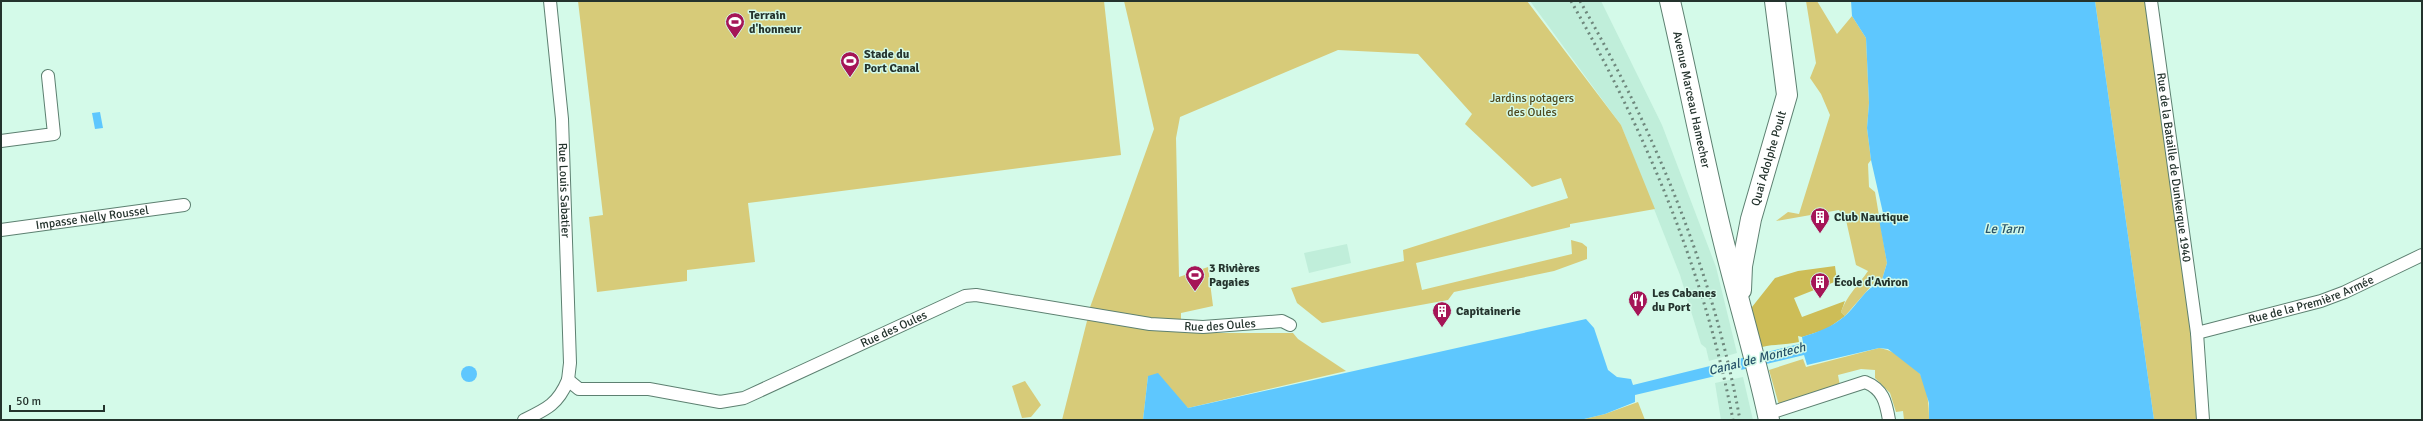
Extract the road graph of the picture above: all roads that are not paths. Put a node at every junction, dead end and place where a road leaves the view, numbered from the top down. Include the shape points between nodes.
1 (550, 1) edge
2 (1670, 1) edge
3 (1775, 1) edge
4 (2151, 1) edge
5 (48, 76) dead end
6 (1, 141) edge
7 (1713, 198) junction
8 (184, 206) dead end
9 (1755, 209) junction
10 (1, 230) edge
11 (2422, 255) edge
12 (1741, 316) junction
13 (1290, 325) dead end
14 (2197, 333) junction
15 (568, 380) junction
16 (1768, 417) edge
17 (524, 420) edge
18 (1889, 420) edge
19 (2203, 420) edge

1 - 15 street, Rue Louis Sabatier via 562,119 570,362
2 - 7 main road, Avenue Marceau Hamecher
3 - 9 main road, Quai Adolphe Poult via 1787,95
4 - 14 street, Rue de la Bataille de Dunkerque 1940
5 - 6 street via 54,134
7 - 9 main road, Avenue Marceau Hamecher via 1723,217 1742,221
7 - 12 main road, Avenue Marceau Hamecher
8 - 10 street, Impasse Nelly Roussel
9 - 12 main road, Quai Adolphe Poult via 1742,266
11 - 14 street, Rue de la Première Armée via 2346,292
12 - 16 main road via 1759,373
13 - 15 street, Rue des Oules via 1282,321 1203,328 1150,324 976,295 965,296 744,398 720,402 650,389 579,389
14 - 19 street, Rue de la Bataille de Dunkerque 1940
15 - 17 street via 561,395 546,409
16 - 18 street via 1865,382 1876,386 1882,394

